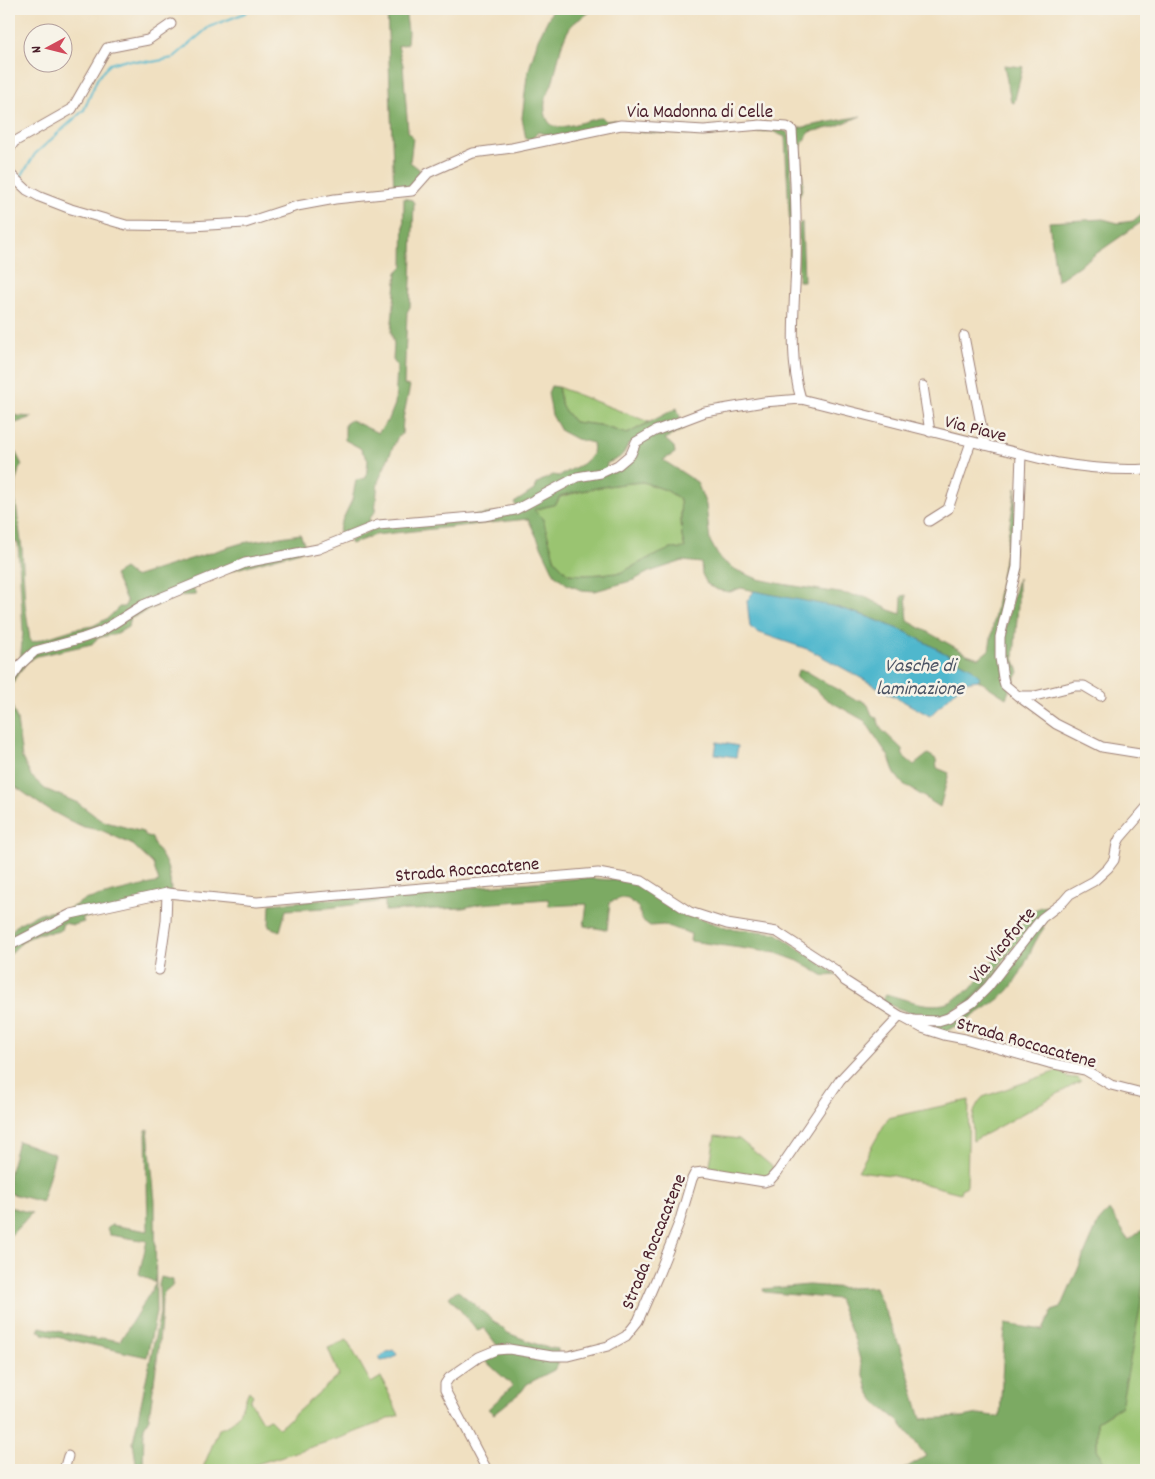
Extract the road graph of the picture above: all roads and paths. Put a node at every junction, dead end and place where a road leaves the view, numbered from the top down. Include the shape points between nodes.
1 (171, 24) dead end
2 (9, 150) edge
3 (15, 179) edge
4 (964, 336) dead end
5 (923, 386) dead end
6 (801, 399) junction
7 (930, 432) junction
8 (971, 442) junction
9 (984, 445) junction
10 (1021, 454) junction
11 (1146, 468) edge
12 (930, 521) dead end
13 (9, 681) edge
14 (1018, 696) junction
15 (1102, 696) dead end
16 (1146, 754) edge
17 (1146, 808) edge
18 (166, 892) junction
19 (9, 946) edge
20 (159, 970) dead end
21 (900, 1016) junction
22 (1146, 1094) edge
23 (68, 1456) dead end
24 (64, 1470) edge
25 (487, 1470) edge

1 - 2 street via 148,40 107,48 72,110 14,142
3 - 6 street, Via Madonna di Celle via 27,190 71,209 126,225 245,223 296,206 412,191 428,173 473,153 621,125 704,130 761,125 787,127 792,130 797,221 794,352 796,383
4 - 9 street
5 - 7 street
6 - 7 street, Via Piave
6 - 13 street, Via Piave via 705,412 655,431 636,442 631,454 618,465 601,473 577,477 515,510 484,516 383,524 318,549 246,563 143,605 100,632 35,651
7 - 8 street, Via Piave
8 - 9 street, Via Piave
8 - 12 street via 948,509
9 - 10 street, Via Piave
10 - 11 street, Via Piave via 1081,467
10 - 14 street via 1017,567 1000,637 1001,674 1005,685
14 - 15 street via 1035,696 1075,686 1084,686
14 - 16 street via 1056,724 1102,747
17 - 21 street, Via Vicoforte via 1116,844 1114,860 1108,868 1042,918 972,1003 938,1021
18 - 19 street, Strada Roccacatene via 71,914
18 - 20 street via 166,920
18 - 21 street, Strada Roccacatene via 257,902 598,873 642,881 690,912 727,924 777,932 834,969 845,982
21 - 22 street, Strada Roccacatene via 944,1035 1085,1070 1111,1085
21 - 25 street, Strada Roccacatene via 840,1080 770,1180 764,1182 695,1173 664,1259 638,1321 629,1334 608,1346 559,1356 496,1350 479,1357 449,1378 445,1390
23 - 24 street

